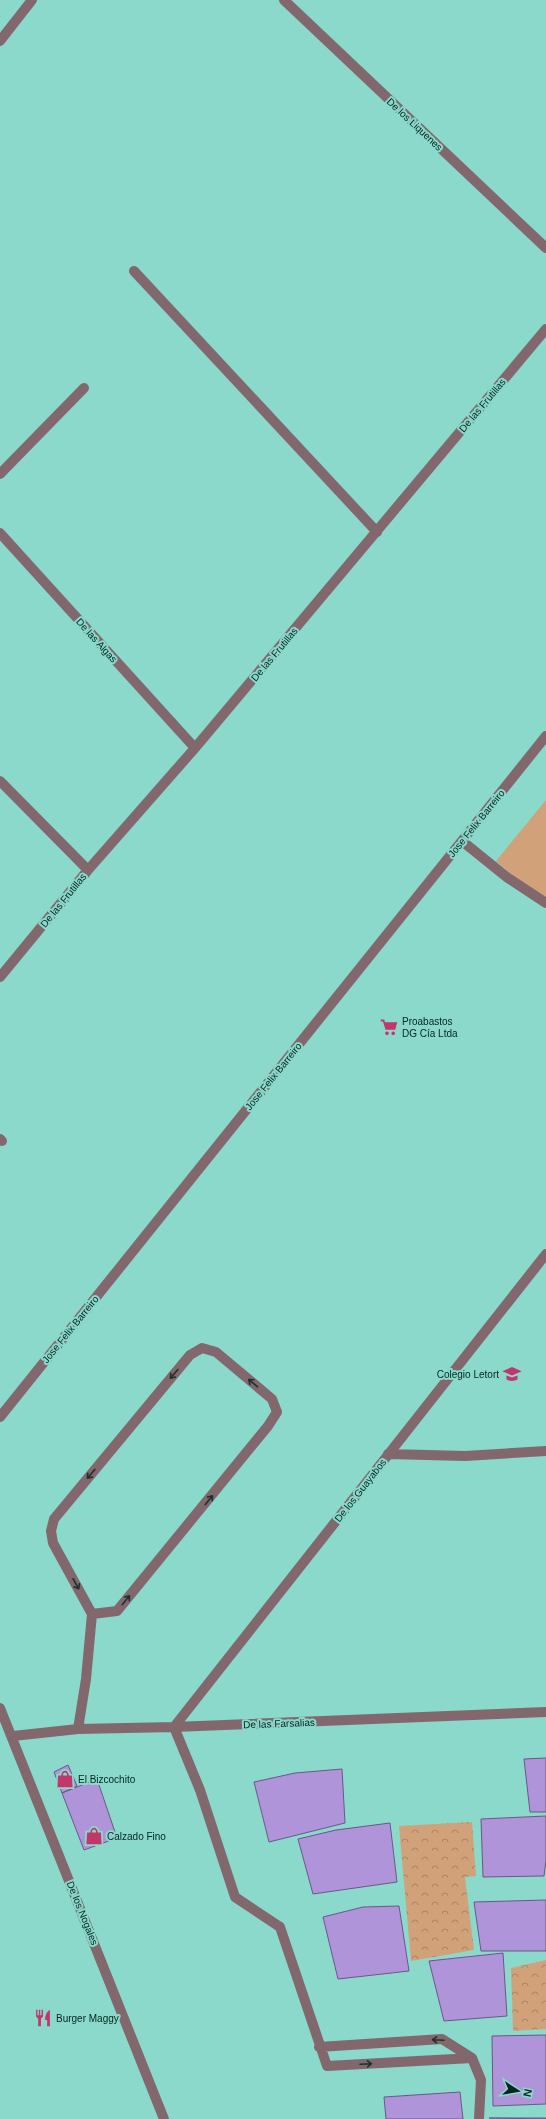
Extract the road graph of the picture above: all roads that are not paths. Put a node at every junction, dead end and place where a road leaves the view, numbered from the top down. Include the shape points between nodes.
1 (32, 0) edge
2 (284, 0) edge
3 (0, 41) edge
4 (546, 248) edge
5 (134, 271) dead end
6 (546, 329) edge
7 (84, 388) dead end
8 (0, 474) edge
9 (377, 532) junction
10 (0, 533) edge
11 (546, 736) edge
12 (195, 748) junction
13 (0, 781) edge
14 (462, 841) junction
15 (88, 870) junction
16 (546, 904) edge
17 (0, 977) edge
18 (546, 1254) edge
19 (0, 1416) edge
20 (546, 1452) edge
21 (388, 1454) junction
22 (92, 1614) junction
23 (0, 1708) edge
24 (546, 1712) edge
25 (174, 1727) junction
26 (78, 1729) junction
27 (12, 1736) junction
28 (320, 2047) junction
29 (472, 2058) junction
30 (164, 2119) edge
31 (478, 2119) edge

1 - 3 street
2 - 4 street, De los Liquenes
5 - 9 street
6 - 9 street, De las Frutillas
7 - 8 street
9 - 12 street, De las Frutillas
10 - 12 street, De las Algas
11 - 14 street, Jose Felix Barreiro
12 - 15 street, De las Frutillas
13 - 15 street
14 - 16 street
14 - 19 street, Jose Felix Barreiro
15 - 17 street, De las Frutillas
18 - 21 street, De los Guayabos
20 - 21 street via 465,1456
21 - 25 street, De los Guayabos
22 -> 22 street via 117,1611 277,1412 272,1399 216,1352 202,1348 190,1355 54,1519 51,1531 53,1543
22 - 26 street
23 - 27 street, De los Nogales
24 - 25 street, De las Farsalias
25 - 26 street, De las Farsalias
25 - 28 street via 200,1790 235,1897 280,1927
26 - 27 street, De las Farsalias
27 - 30 street, De los Nogales
29 -> 28 street via 442,2039
28 -> 29 street via 327,2066
29 - 31 street via 481,2080

